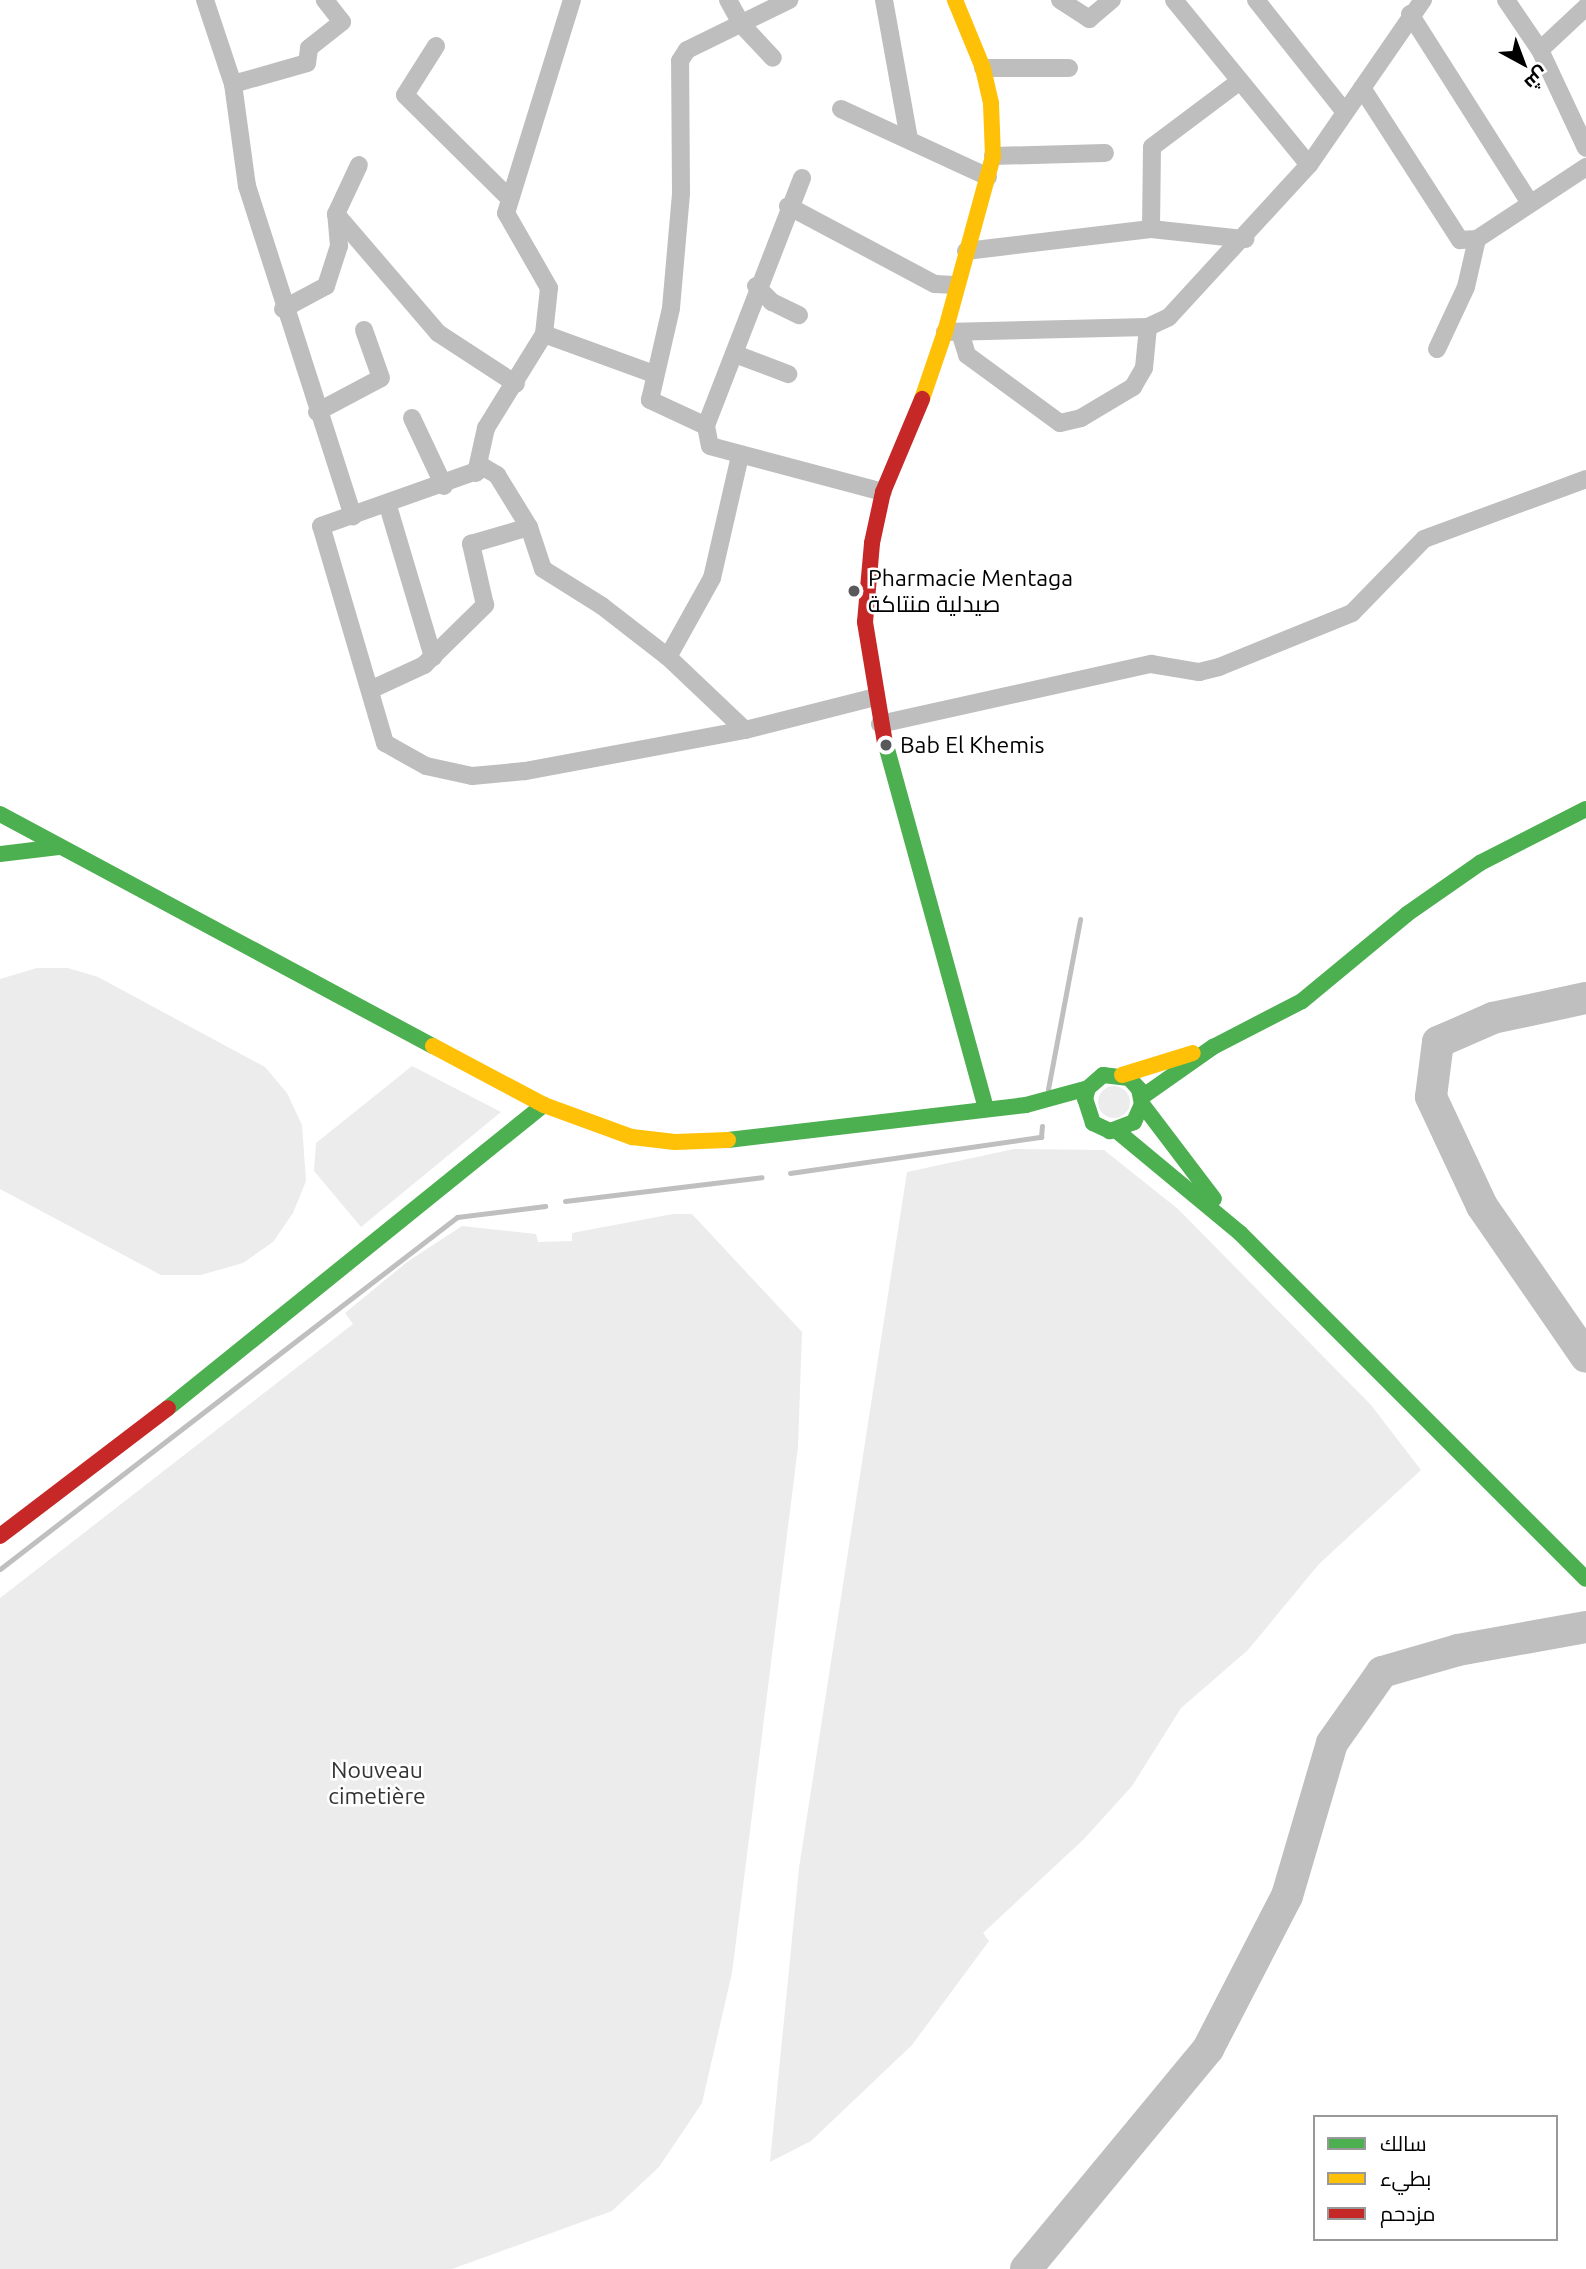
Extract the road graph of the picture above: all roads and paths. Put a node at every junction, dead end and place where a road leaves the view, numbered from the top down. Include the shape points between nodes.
1 (205, 0) edge
2 (325, 0) edge
3 (572, 0) edge
4 (728, 0) edge
5 (789, 0) edge
6 (884, 0) edge
7 (955, 0) edge
8 (1060, 0) edge
9 (1112, 0) edge
10 (1174, 0) edge
11 (1256, 0) edge
12 (1423, 0) edge
13 (1506, 0) edge
14 (1586, 7) edge
15 (1410, 14) junction
16 (742, 24) junction
17 (436, 46) dead end
18 (1540, 50) junction
19 (773, 58) dead end
20 (983, 68) junction
21 (1069, 68) dead end
22 (1240, 81) junction
23 (233, 84) junction
24 (1362, 88) junction
25 (841, 109) dead end
26 (1344, 111) junction
27 (909, 139) junction
28 (1585, 144) edge
29 (1105, 152) dead end
30 (993, 156) junction
31 (359, 165) dead end
32 (1309, 166) junction
33 (1586, 167) edge
34 (988, 177) junction
35 (802, 178) dead end
36 (508, 197) junction
37 (1530, 203) junction
38 (789, 205) junction
39 (336, 214) junction
40 (1151, 229) junction
41 (1245, 239) junction
42 (1477, 239) junction
43 (966, 251) junction
44 (955, 285) junction
45 (756, 286) junction
46 (283, 309) junction
47 (799, 315) dead end
48 (1148, 327) junction
49 (363, 330) dead end
50 (953, 332) junction
51 (544, 334) junction
52 (1437, 349) dead end
53 (734, 354) junction
54 (654, 374) junction
55 (788, 374) dead end
56 (516, 384) junction
57 (317, 412) junction
58 (412, 418) dead end
59 (706, 426) junction
60 (740, 456) junction
61 (476, 473) junction
62 (1586, 479) edge
63 (444, 486) junction
64 (883, 492) junction
65 (388, 506) junction
66 (353, 516) junction
67 (528, 527) junction
68 (433, 657) junction
69 (668, 657) junction
70 (370, 690) junction
71 (874, 697) junction
72 (880, 724) junction
73 (746, 730) junction
74 (1586, 809) edge
75 (0, 814) edge
76 (59, 848) junction
77 (0, 854) edge
78 (1213, 1047) junction
79 (1122, 1074) junction
80 (1088, 1087) junction
81 (1142, 1101) junction
82 (544, 1105) junction
83 (1026, 1105) junction
84 (986, 1109) junction
85 (1076, 1115) junction
86 (1117, 1130) junction
87 (1240, 1233) junction
88 (0, 1536) edge
89 (1583, 1576) edge

1 - 23 street
2 - 23 street via 342,22 309,48 307,63
3 - 36 street via 545,97
4 - 16 street
5 - 16 street
6 - 27 street
7 - 20 street
8 - 9 street via 1089,19
10 - 22 street
11 - 26 street
12 - 15 street
13 - 18 street
14 - 18 street
15 - 24 street
15 - 37 street
16 - 19 street
16 - 54 street via 687,50 680,61 681,193 671,308
17 - 36 street via 405,94
18 - 28 street
20 - 21 street
20 - 30 street via 991,103
22 - 32 street
22 - 40 street via 1152,147
23 - 46 street via 247,186
24 - 26 street
24 - 42 street via 1460,240
25 - 27 street
26 - 32 street
27 - 34 street
29 - 30 street
30 - 34 street
31 - 39 street
32 - 41 street
33 - 37 street
34 - 43 street
35 - 38 street
36 - 51 street via 510,226 549,288
37 - 42 street
38 - 44 street via 935,284
38 - 45 street
39 - 46 street via 339,246 326,286
39 - 56 street via 438,332
40 - 41 street
40 - 43 street
41 - 48 street via 1169,317
42 - 52 street via 1466,287
43 - 44 street
44 - 50 street
45 - 47 street via 772,302
45 - 53 street
46 - 57 street
48 - 50 street
48 - 50 street via 1144,368 1133,387 1082,418 1060,423 967,355
49 - 57 street via 381,378
50 - 64 street
51 - 54 street
51 - 56 street
53 - 55 street
53 - 59 street
54 - 59 street via 650,400
56 - 61 street via 480,441
57 - 66 street
58 - 63 street
59 - 60 street via 710,446
60 - 64 street
60 - 69 street via 712,578
61 - 63 street
61 - 67 street via 485,468 497,475
62 - 72 street via 1424,539 1352,613 1219,667 1199,672 1151,664
63 - 65 street
64 - 71 street via 872,542 865,622
65 - 66 street
65 - 68 street
66 - 70 street via 321,526
67 - 68 street via 471,544 486,604
67 - 69 street via 542,569 602,606
68 - 70 street
69 - 73 street
70 - 73 street via 389,747 426,766 462,776 525,771
71 - 72 street
71 - 73 street
72 - 84 street
74 - 78 street via 1480,863 1407,914 1302,1001
75 - 76 street
76 - 77 street
76 - 82 street
78 - 79 street
78 - 81 street
79 - 80 street via 1103,1075
79 - 81 street via 1135,1083
80 - 83 street
80 - 85 street via 1085,1106
81 - 86 street via 1134,1122
81 - 87 street
82 - 84 street via 595,1127 674,1142 762,1138
82 - 88 street via 258,1338
83 - 84 street
83 - 85 street
85 - 86 street via 1104,1129
86 - 87 street
87 - 89 street

